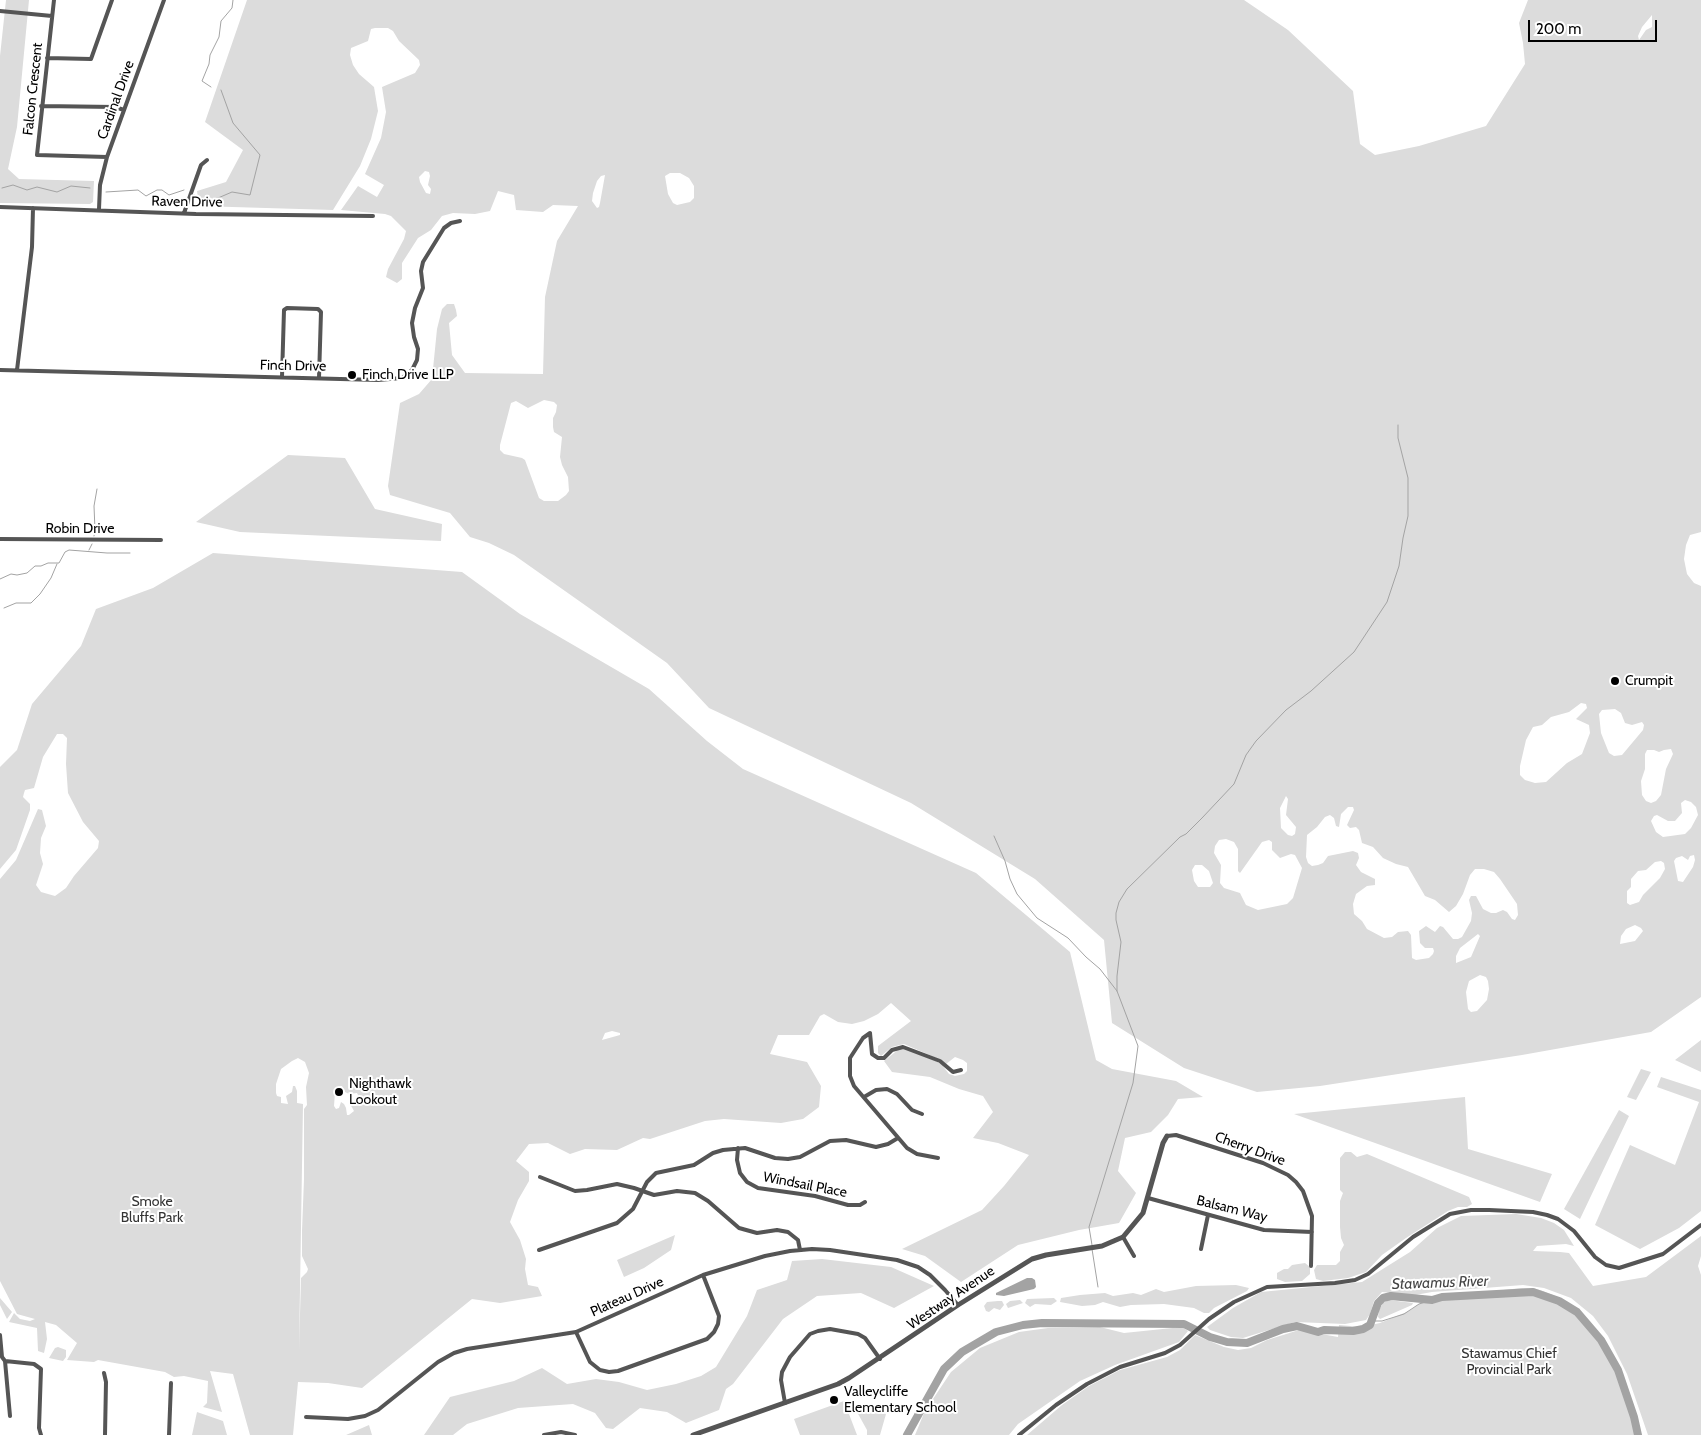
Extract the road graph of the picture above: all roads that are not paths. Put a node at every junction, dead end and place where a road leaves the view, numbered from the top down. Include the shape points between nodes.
1 (54, 0) edge
2 (112, 0) edge
3 (164, 0) edge
4 (0, 11) edge
5 (52, 16) junction
6 (47, 58) junction
7 (41, 106) junction
8 (124, 110) junction
9 (107, 158) junction
10 (207, 160) dead end
11 (0, 207) edge
12 (33, 208) junction
13 (99, 209) junction
14 (184, 213) junction
15 (374, 216) dead end
16 (460, 221) dead end
17 (0, 370) edge
18 (17, 370) junction
19 (282, 377) junction
20 (319, 378) junction
21 (0, 539) edge
22 (161, 540) dead end
23 (961, 1070) dead end
24 (864, 1097) junction
25 (922, 1114) dead end
26 (1167, 1136) joint
27 (898, 1138) junction
28 (738, 1148) junction
29 (938, 1158) dead end
30 (540, 1177) dead end
31 (642, 1191) junction
32 (1148, 1198) junction
33 (866, 1202) dead end
34 (1208, 1215) junction
35 (1701, 1225) edge
36 (1312, 1232) junction
37 (1123, 1237) junction
38 (1201, 1249) dead end
39 (540, 1250) dead end
40 (800, 1250) junction
41 (1134, 1256) dead end
42 (1311, 1266) dead end
43 (704, 1275) junction
44 (958, 1306) junction
45 (576, 1332) junction
46 (0, 1335) edge
47 (880, 1359) junction
48 (5, 1361) junction
49 (104, 1373) dead end
50 (171, 1383) dead end
51 (785, 1403) junction
52 (10, 1416) dead end
53 (306, 1417) dead end
54 (697, 1434) edge
55 (41, 1435) edge
56 (105, 1435) edge
57 (169, 1435) edge
58 (544, 1435) edge
59 (575, 1435) edge
60 (1019, 1435) edge

1 - 5 street, Falcon Crescent
2 - 6 street via 91,60
3 - 8 street, Cardinal Drive
4 - 5 street
5 - 6 street, Falcon Crescent
6 - 7 street, Falcon Crescent
7 - 8 street via 115,107
7 - 9 street, Falcon Crescent via 37,155
8 - 9 street, Cardinal Drive
9 - 13 street, Cardinal Drive via 100,185
10 - 14 street via 201,165
11 - 12 street, Raven Drive
12 - 13 street, Raven Drive
12 - 18 street via 32,247
13 - 14 street, Raven Drive
14 - 15 street, Raven Drive
16 - 20 street, Finch Drive via 444,228 423,262 423,288 412,319 418,352 412,370 396,379
17 - 18 street, Finch Drive
18 - 19 street, Finch Drive
19 - 20 street, Finch Drive
19 - 20 street via 286,308 318,309 321,312
21 - 22 street, Robin Drive
23 - 24 street via 953,1072 940,1061 903,1047 878,1058 872,1054 870,1033 854,1050 849,1063 854,1086
24 - 25 street via 876,1090 887,1089 897,1094 912,1110
24 - 27 street
26 - 32 street, Westway Avenue
26 - 36 street, Cherry Drive via 1176,1135 1264,1163 1288,1175 1311,1208
27 - 28 street via 876,1147 846,1140 830,1142 800,1157 788,1159
27 - 29 street via 917,1154
28 - 31 street via 714,1153 694,1165 662,1170 647,1182
28 - 33 street, Windsail Place via 740,1173 758,1188 816,1196 848,1205
30 - 31 street via 575,1190 617,1184
31 - 39 street via 633,1209 617,1223
31 - 40 street via 654,1195 677,1191 695,1193 708,1200 739,1228 757,1233 788,1232 798,1240
32 - 34 street, Balsam Way
32 - 37 street, Westway Avenue via 1143,1213
34 - 36 street, Balsam Way via 1264,1230
34 - 38 street
35 - 60 street via 1663,1254 1619,1268 1606,1265 1595,1257 1574,1230 1547,1215 1514,1211 1460,1211 1450,1214 1355,1280 1267,1287 1234,1302 1180,1345 1120,1367 1087,1384
36 - 42 street, Cherry Drive
37 - 41 street
37 - 44 street, Westway Avenue via 1102,1246 1032,1259
40 - 43 street, Plateau Drive via 765,1256
40 - 44 street, Plateau Drive via 855,1253 908,1264 930,1275
43 - 45 street, Plateau Drive
43 - 45 street via 719,1316 714,1332 707,1339 609,1372 590,1362
44 - 47 street, Westway Avenue
45 - 53 street, Plateau Drive via 460,1351 438,1362 372,1413 348,1419
46 - 48 street
47 - 51 street, Westway Avenue via 838,1384
47 - 51 street via 865,1338 858,1334 830,1329 810,1334 782,1372 780,1380
48 - 52 street
48 - 55 street via 40,1366
49 - 56 street
50 - 57 street
51 - 54 street, Westway Avenue
58 - 59 street via 561,1432

